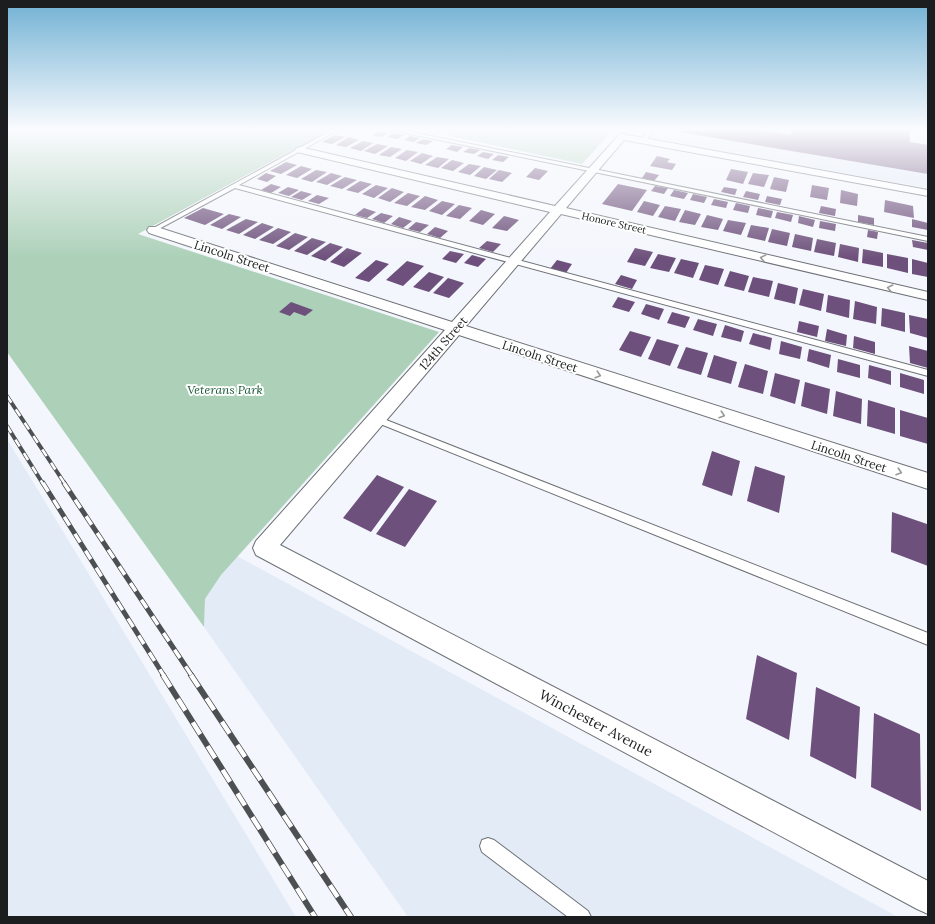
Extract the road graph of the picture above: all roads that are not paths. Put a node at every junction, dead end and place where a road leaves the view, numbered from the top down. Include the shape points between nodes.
1 (260, 172) edge
2 (395, 172) edge
3 (591, 172) edge
4 (598, 172) edge
5 (814, 172) edge
6 (235, 186) junction
7 (928, 193) edge
8 (558, 210) junction
9 (153, 230) joint
10 (928, 239) edge
11 (514, 261) junction
12 (928, 296) edge
13 (455, 329) junction
14 (928, 373) edge
15 (376, 419) junction
16 (928, 481) edge
17 (264, 548) joint
18 (928, 639) edge
19 (488, 846) dead end
20 (928, 898) edge
21 (582, 917) edge

1 - 6 lane
2 - 8 street, Honore Street
3 - 8 street, 124th Street
4 - 10 lane
5 - 7 street
6 - 9 lane
6 - 11 lane
8 - 11 street, 124th Street
12 -> 8 street, Honore Street
9 - 13 street, Lincoln Street
11 - 13 street, 124th Street
11 - 14 lane
13 - 15 street, 124th Street
13 -> 16 street, Lincoln Street
15 - 17 street, 124th Street
15 - 18 lane
17 - 20 street, Winchester Avenue
19 - 21 lane

